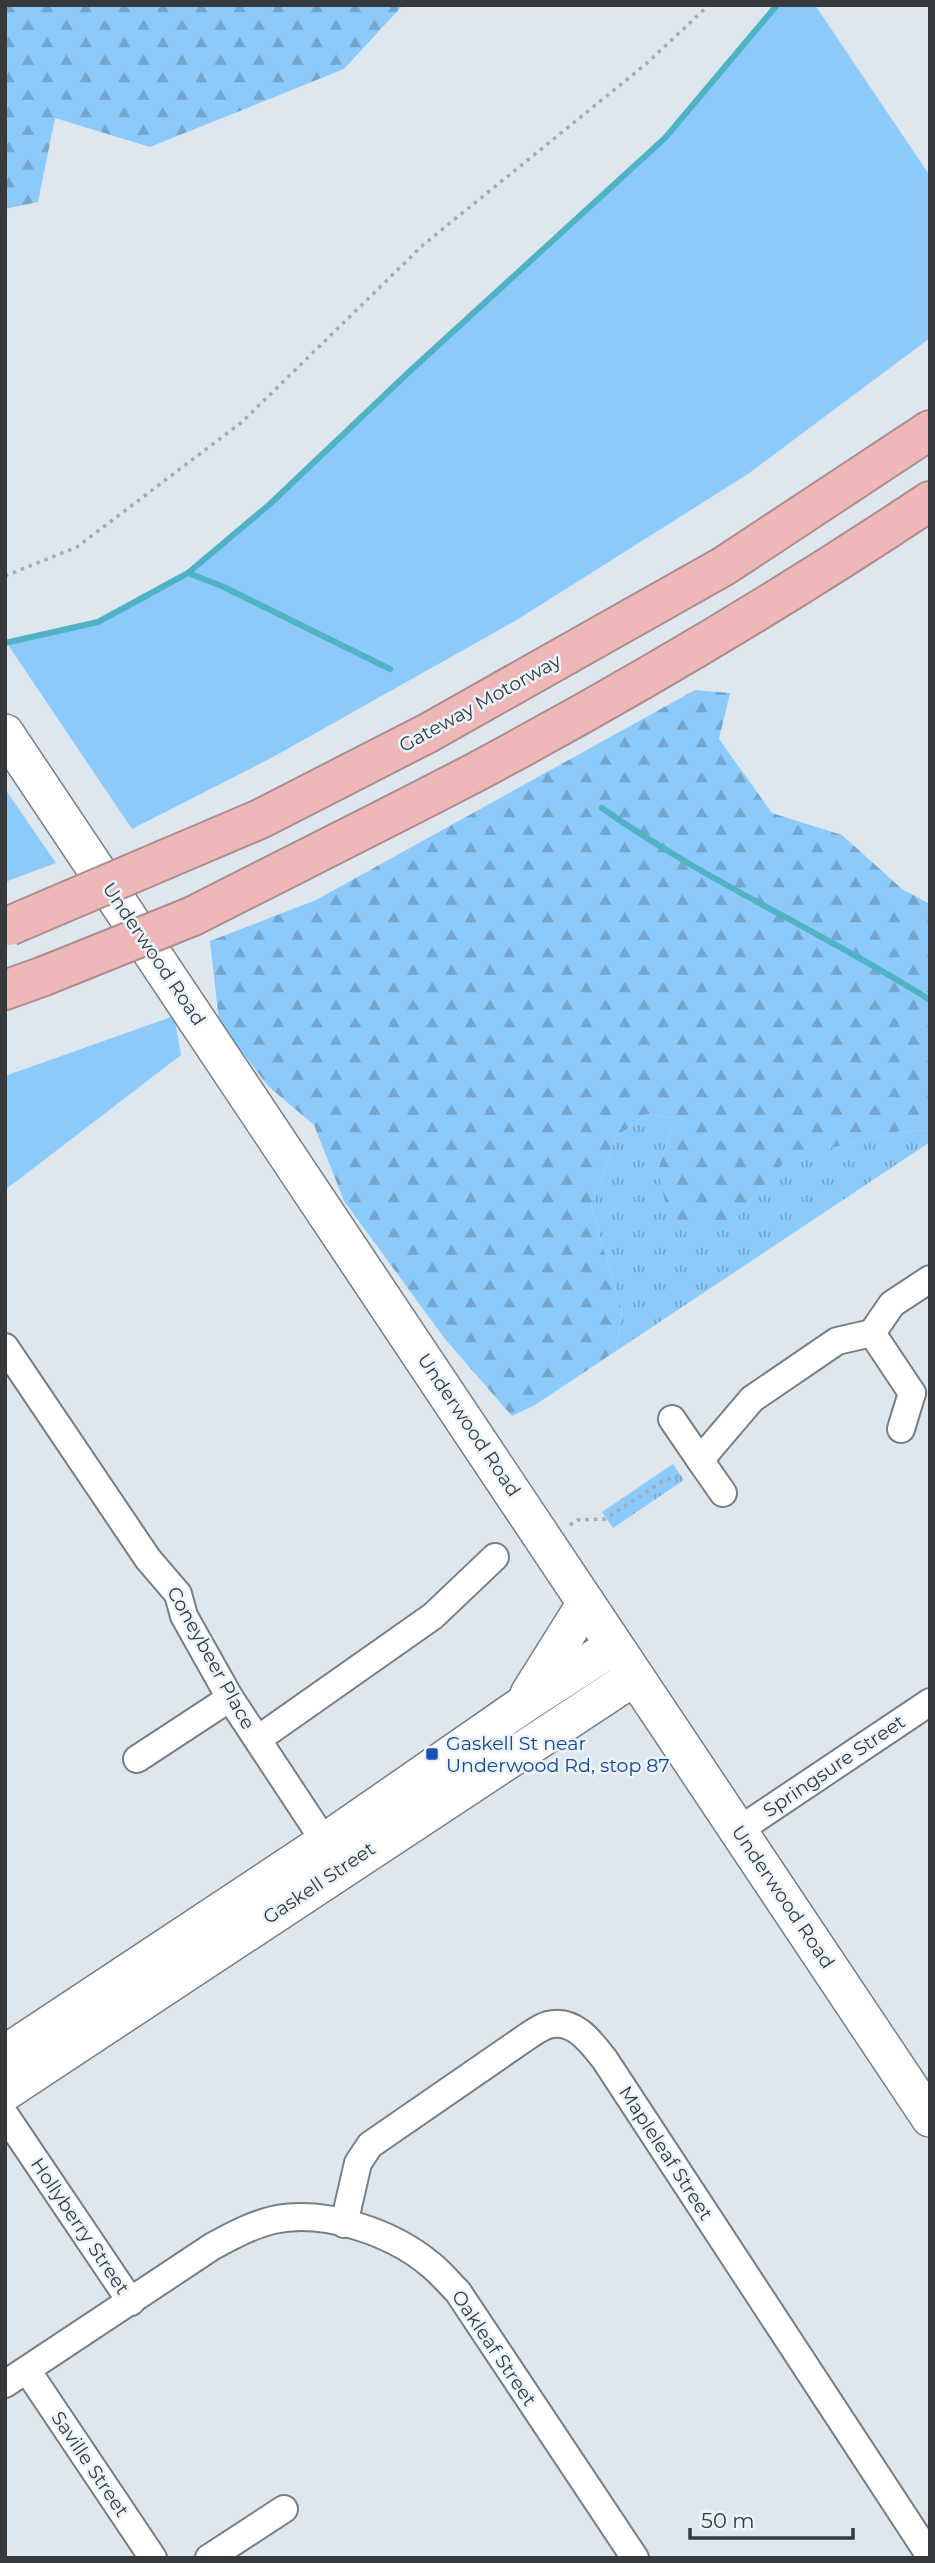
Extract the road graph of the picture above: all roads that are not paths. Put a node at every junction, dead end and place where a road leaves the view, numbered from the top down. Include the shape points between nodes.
1 (930, 430) edge
2 (930, 501) edge
3 (5, 733) edge
4 (7, 927) edge
5 (5, 990) edge
6 (930, 1279) edge
7 (872, 1333) junction
8 (5, 1348) edge
9 (921, 1394) edge
10 (672, 1419) dead end
11 (901, 1429) dead end
12 (700, 1460) junction
13 (723, 1493) dead end
14 (495, 1557) dead end
15 (586, 1603) junction
16 (614, 1646) junction
17 (634, 1676) junction
18 (230, 1698) junction
19 (930, 1702) edge
20 (524, 1704) junction
21 (258, 1739) junction
22 (137, 1759) dead end
23 (739, 1830) junction
24 (334, 1854) junction
25 (5, 2054) edge
26 (5, 2092) edge
27 (5, 2115) edge
28 (930, 2118) edge
29 (344, 2224) junction
30 (131, 2302) junction
31 (27, 2370) junction
32 (5, 2384) edge
33 (284, 2509) dead end
34 (930, 2556) edge
35 (153, 2558) edge
36 (209, 2558) edge
37 (635, 2558) edge

1 - 4 highway, Gateway Motorway, bridge via 724,566 428,733 260,819
2 - 5 highway, bridge via 695,649 475,772 193,916
3 - 15 main road, Underwood Road
6 - 7 street via 892,1304
7 - 9 street
7 - 12 street via 837,1341 752,1399
8 - 18 street, Coneybeer Place via 148,1559 178,1594 184,1616
9 - 11 street
10 - 12 street
12 - 13 street
14 - 21 street via 433,1616
15 - 16 main road, Underwood Road
15 - 20 main road, Gaskell Street
16 - 17 main road, Underwood Road
16 - 20 main road, Gaskell Street
17 - 23 main road, Underwood Road
17 - 24 main road, Gaskell Street
18 - 21 street, Coneybeer Place
18 - 22 street
19 - 23 street, Springsure Street
20 - 24 main road, Gaskell Street
21 - 24 street, Coneybeer Place
23 - 28 main road, Underwood Road
24 - 25 main road, Gaskell Street
24 - 26 main road, Gaskell Street
27 - 30 street, Hollyberry Street
29 - 30 street, Oakleaf Street via 310,2217 274,2220 243,2230
29 - 34 street, Mapleleaf Street via 358,2163 370,2145 528,2036 548,2025 566,2025 587,2037 605,2060
29 - 37 street, Oakleaf Street via 401,2245 431,2265 458,2292
30 - 31 street, Oakleaf Street
31 - 32 street, Oakleaf Street
31 - 35 street, Saville Street
33 - 36 street

